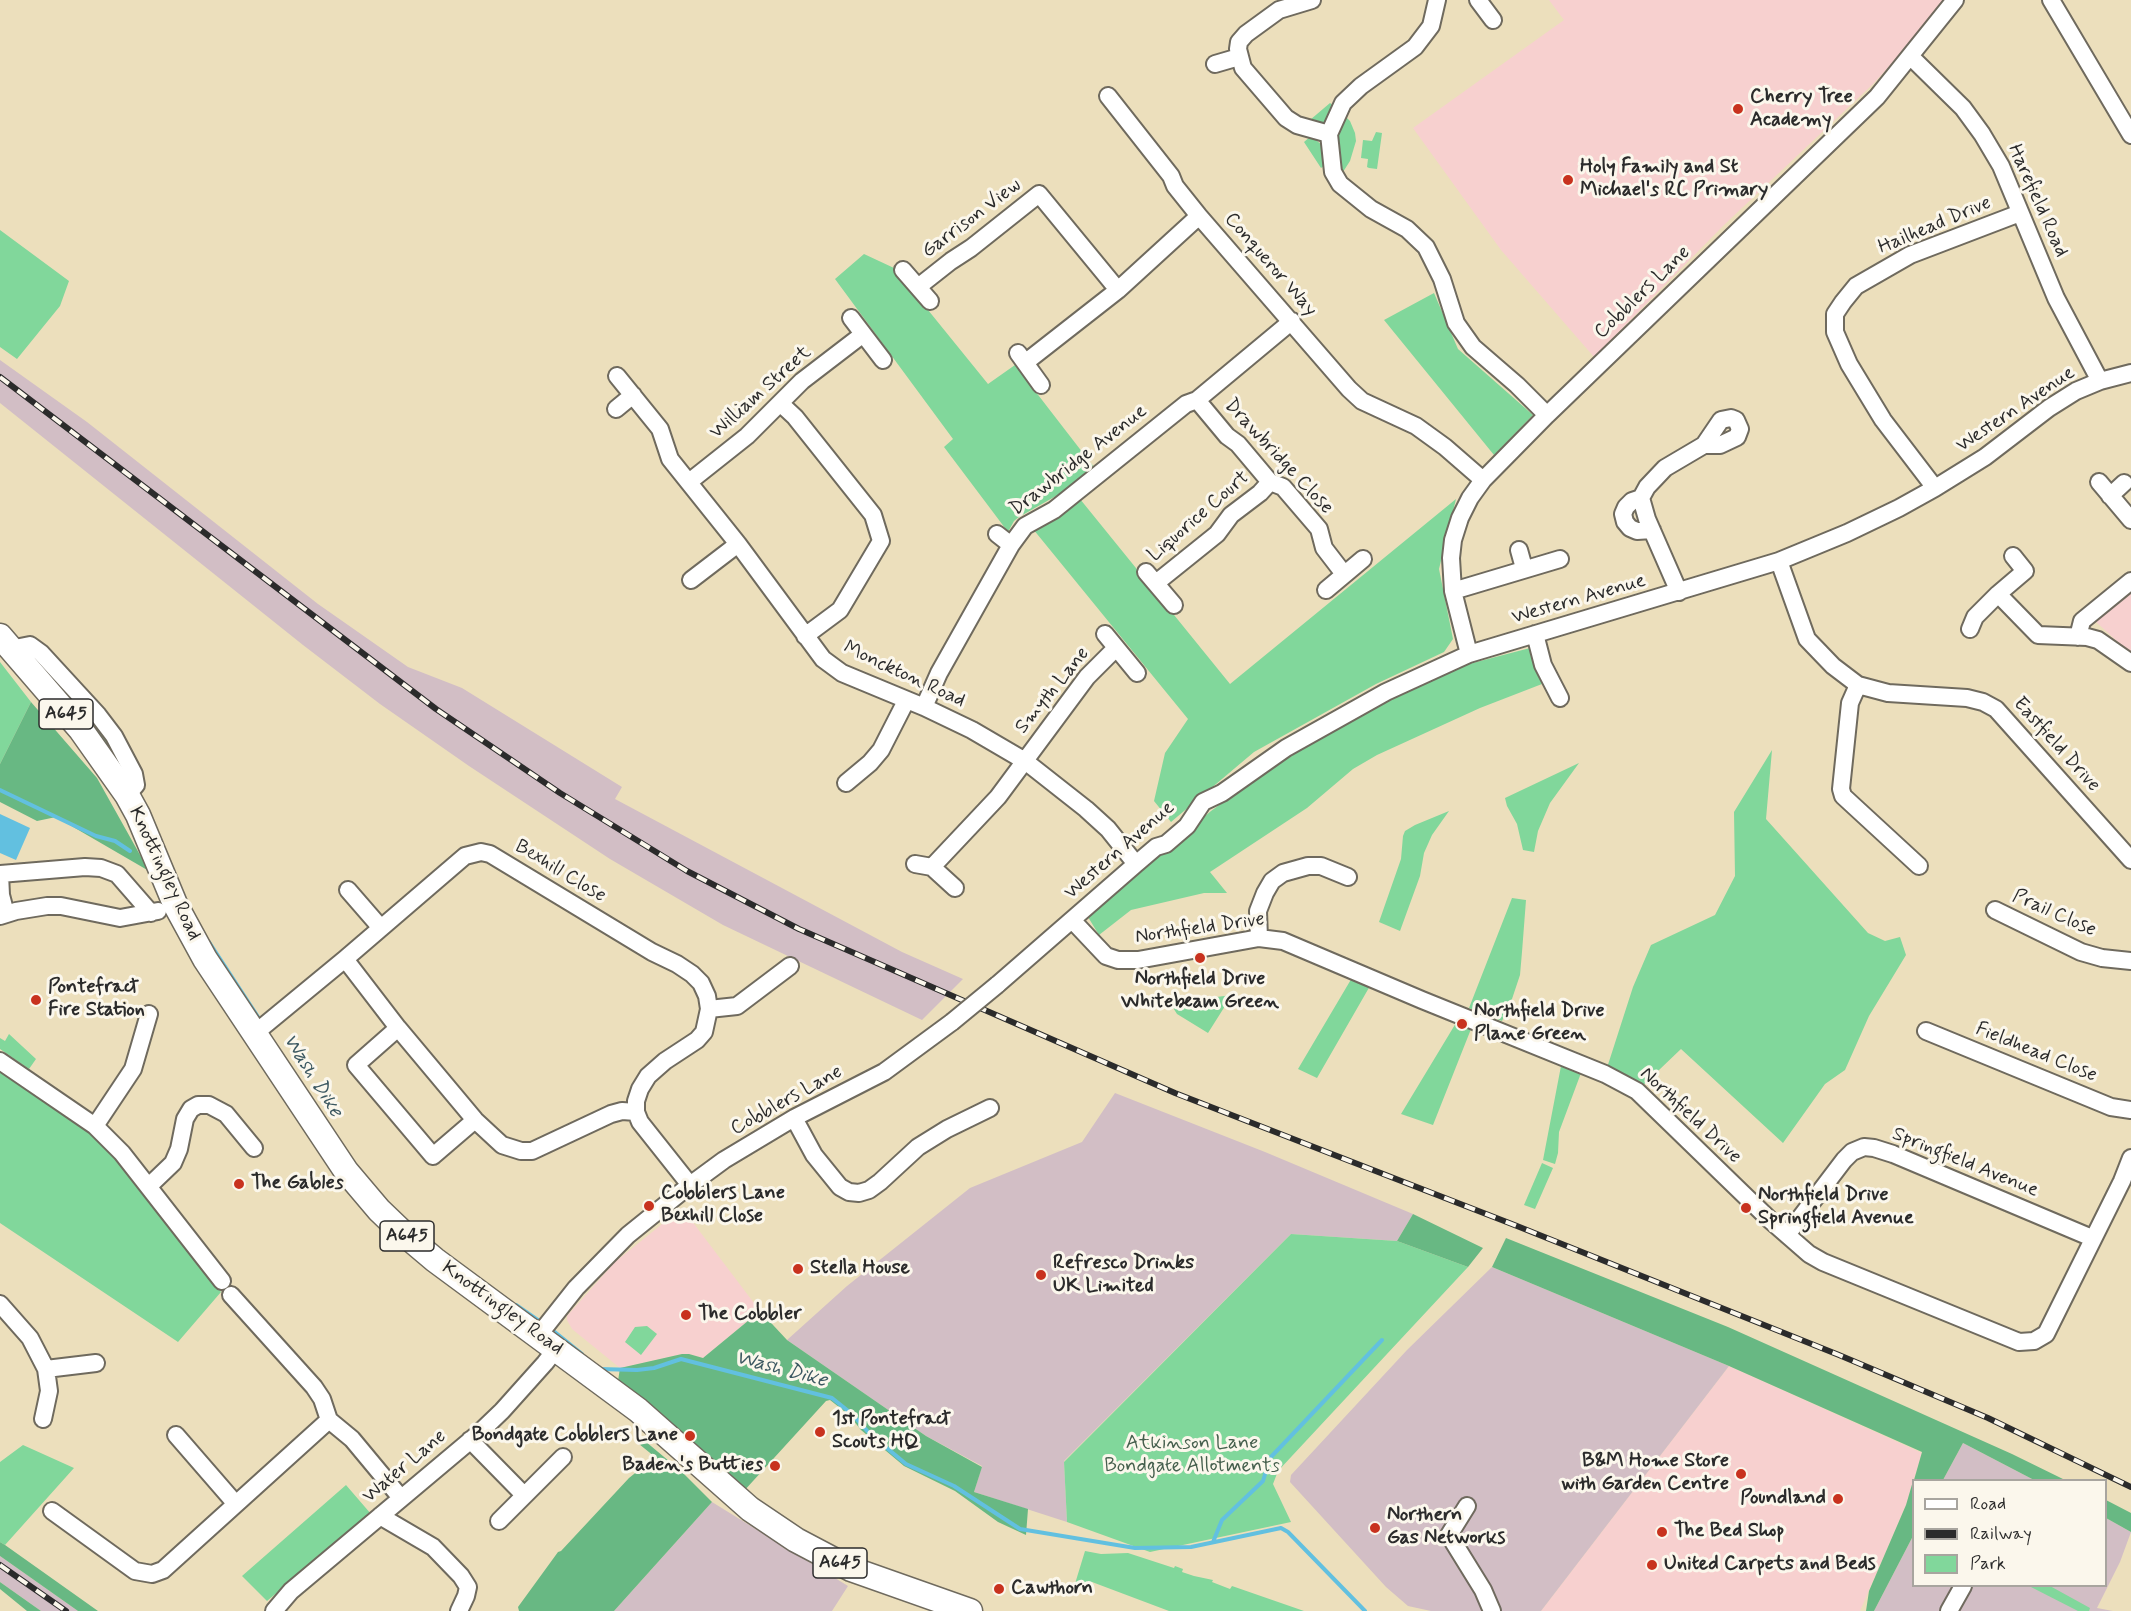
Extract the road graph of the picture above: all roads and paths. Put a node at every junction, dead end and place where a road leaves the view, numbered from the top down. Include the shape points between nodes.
1 (1312, 0) edge
2 (1437, 0) edge
3 (1479, 0) edge
4 (1955, 0) edge
5 (2051, 0) edge
6 (1492, 20) dead end
7 (1910, 56) junction
8 (1239, 57) junction
9 (1215, 64) dead end
10 (1108, 96) dead end
11 (1329, 134) junction
12 (2131, 135) edge
13 (2020, 213) junction
14 (1199, 216) junction
15 (903, 270) dead end
16 (918, 287) junction
17 (1118, 290) junction
18 (930, 301) dead end
19 (850, 318) dead end
20 (1292, 321) junction
21 (862, 335) junction
22 (883, 360) dead end
23 (2131, 373) edge
24 (617, 376) dead end
25 (2100, 381) junction
26 (1041, 385) dead end
27 (633, 395) junction
28 (1197, 400) junction
29 (780, 403) junction
30 (616, 409) dead end
31 (1546, 415) junction
32 (1704, 445) dead end
33 (1483, 480) junction
34 (689, 482) junction
35 (1270, 482) junction
36 (2099, 482) dead end
37 (2124, 483) dead end
38 (1935, 488) junction
39 (2110, 496) junction
40 (2131, 520) edge
41 (997, 534) dead end
42 (738, 544) junction
43 (1011, 545) junction
44 (1519, 550) dead end
45 (2013, 556) dead end
46 (1363, 559) dead end
47 (1560, 559) dead end
48 (1779, 561) junction
49 (1524, 568) junction
50 (1344, 574) junction
51 (692, 580) dead end
52 (2131, 581) edge
53 (1326, 590) dead end
54 (1453, 591) junction
55 (1679, 592) junction
56 (1998, 594) junction
57 (1173, 605) dead end
58 (1970, 629) dead end
59 (1105, 633) dead end
60 (1535, 634) junction
61 (805, 636) junction
62 (2078, 637) junction
63 (7, 645) edge
64 (1116, 648) junction
65 (1469, 654) junction
66 (2131, 663) edge
67 (1137, 672) dead end
68 (1858, 685) junction
69 (1560, 698) dead end
70 (906, 701) junction
71 (924, 707) junction
72 (1025, 761) junction
73 (846, 783) dead end
74 (2131, 860) edge
75 (915, 864) dead end
76 (1136, 864) junction
77 (1919, 866) dead end
78 (932, 867) junction
79 (1348, 877) dead end
80 (955, 888) dead end
81 (348, 890) dead end
82 (175, 904) junction
83 (1995, 910) dead end
84 (151, 913) junction
85 (3, 915) edge
86 (1072, 920) junction
87 (381, 928) junction
88 (1258, 938) junction
89 (345, 959) junction
90 (2131, 961) edge
91 (790, 966) dead end
92 (709, 1009) junction
93 (149, 1014) dead end
94 (261, 1028) junction
95 (398, 1028) junction
96 (1926, 1031) dead end
97 (0, 1061) edge
98 (990, 1108) dead end
99 (2131, 1110) edge
100 (636, 1112) junction
101 (794, 1118) junction
102 (475, 1120) junction
103 (95, 1126) junction
104 (254, 1148) dead end
105 (2131, 1158) edge
106 (690, 1185) junction
107 (149, 1186) junction
108 (1787, 1235) junction
109 (2092, 1238) junction
110 (0, 1304) edge
111 (547, 1333) junction
112 (96, 1363) dead end
113 (46, 1369) junction
114 (43, 1419) dead end
115 (329, 1420) junction
116 (176, 1435) dead end
117 (470, 1440) junction
118 (563, 1456) dead end
119 (524, 1495) junction
120 (401, 1498) junction
121 (235, 1503) junction
122 (1467, 1506) dead end
123 (52, 1511) dead end
124 (380, 1516) junction
125 (499, 1521) dead end
126 (1962, 1587) edge
127 (274, 1611) edge
128 (459, 1611) edge
129 (970, 1611) edge
130 (1492, 1611) edge
131 (1949, 1611) edge

1 - 8 street via 1279,10 1246,34 1239,42
2 - 11 street via 1431,26 1415,46 1343,103
3 - 6 street
4 - 7 street, Cobblers Lane
5 - 12 street
7 - 13 street, Harefield Road via 1963,108 1982,134 2001,166
7 - 31 street, Cobblers Lane via 1877,97
8 - 9 street
8 - 11 street via 1243,68 1291,122
10 - 14 street
11 - 31 street via 1331,166 1340,184 1371,209 1407,229 1426,247 1442,279 1456,323 1473,347
13 - 25 street, Harefield Road via 2056,298
13 - 38 street, Hailhead Drive via 1910,255 1856,286 1835,314 1835,332 1849,364 1883,420
14 - 17 street, Conqueror Way
14 - 20 street, Conqueror Way
15 - 16 street, Garrison View
16 - 17 street, Garrison View via 1039,194
16 - 18 street, Garrison View
17 - 26 street, Conqueror Way via 1022,358
19 - 21 street
20 - 28 street, Drawbridge Avenue
20 - 33 street, Conqueror Way via 1362,401 1416,426
21 - 22 street
21 - 29 street, William Street
23 - 25 street, Western Avenue
24 - 27 street, Monckton Road
25 - 38 street, Western Avenue via 2067,396
27 - 30 street
27 - 34 street, Monckton Road via 660,429 670,459
28 - 35 street, Drawbridge Close
28 - 43 street, Drawbridge Avenue via 1186,404 1054,510 1025,526
29 - 34 street, William Street via 747,436
29 - 61 street via 873,515 881,541 840,610
31 - 33 street, Cobblers Lane
32 - 55 street via 1665,468 1641,498
33 - 54 street, Cobblers Lane via 1470,498 1453,540
34 - 42 street, Monckton Road
35 - 50 street, Drawbridge Close via 1283,486 1312,521 1324,548
35 - 57 street, Liquorice Court via 1231,515 1217,534 1151,577
36 - 39 street
37 - 39 street
38 - 48 street, Western Avenue via 1846,533
39 - 40 street
41 - 43 street
42 - 51 street
42 - 61 street, Monckton Road
43 - 71 street, Drawbridge Avenue
44 - 49 street
45 - 56 street via 2025,571
46 - 50 street
47 - 49 street
48 - 55 street, Western Avenue
48 - 68 street, Eastfield Drive via 1807,639 1821,656
49 - 54 street
50 - 53 street
52 - 62 street via 2082,621
54 - 65 street, Cobblers Lane
55 - 60 street, Western Avenue
56 - 58 street
56 - 62 street via 2038,635
59 - 64 street, Smyth Lane
60 - 65 street, Western Avenue
60 - 69 street via 1543,665
61 - 70 street, Monckton Road via 823,659 843,673
62 - 66 street via 2098,640
63 - 82 highway, Knottingley Road / A645 via 81,730 127,795
64 - 67 street, Smyth Lane
64 - 72 street, Smyth Lane via 1087,677
65 - 76 street, Western Avenue via 1386,692 1286,748 1203,802 1187,826
68 - 74 street, Eastfield Drive via 1888,693 1967,698 1996,709
68 - 77 street via 1850,704 1843,796
70 - 71 street, Monckton Road
70 - 73 street via 881,750
71 - 72 street, Monckton Road
72 - 76 street, Monckton Road via 1086,808
72 - 78 street, Smyth Lane via 998,797
75 - 78 street
76 - 86 street, Western Avenue
78 - 80 street
79 - 88 street via 1321,866 1282,873 1272,881 1258,911
81 - 87 street
82 - 84 street
82 - 94 highway, Knottingley Road / A645 via 205,959
83 - 90 street, Prail Close via 2081,952
84 - 85 street via 120,918 47,906
84 - 85 street via 117,874 100,867 85,867 0,874
86 - 88 street, Northfield Drive via 1106,956 1118,960 1138,960
86 - 101 street, Cobblers Lane, bridge via 952,1022 884,1072
87 - 89 street, Bexhill Close
87 - 92 street, Bexhill Close via 465,856 490,854 692,974 704,989
88 - 108 street, Northfield Drive via 1283,941 1307,950 1622,1082 1637,1091
89 - 94 street, Bexhill Close
89 - 95 street
91 - 92 street via 737,1006
92 - 100 street via 704,1032 697,1040 648,1076 636,1101
93 - 103 street via 133,1069
94 - 111 highway, Knottingley Road / A645 via 360,1190 419,1246
95 - 102 street
95 - 102 street via 356,1065 433,1156
96 - 99 street, Fieldhead Close via 2111,1107
97 - 103 street
98 - 101 street via 918,1147 880,1182 859,1193 840,1187 814,1155
100 - 102 street via 611,1114 532,1151 502,1145
100 - 106 street
101 - 106 street, Cobblers Lane
103 - 107 street
104 - 107 street via 226,1114 209,1105 198,1105 184,1119 173,1163
105 - 109 street, Northfield Drive
106 - 111 street, Cobblers Lane via 628,1235 576,1288
107 - 115 street via 226,1288 314,1387
108 - 109 street, Springfield Avenue via 1844,1160 1864,1147 1893,1154
108 - 109 street, Northfield Drive via 1823,1262 2019,1342 2034,1341 2046,1334
110 - 113 street via 30,1338
111 - 117 street, Water Lane via 545,1363
111 - 129 highway, Knottingley Road / A645 via 750,1509 796,1540 850,1569
112 - 113 street
113 - 114 street via 49,1391
115 - 120 street via 352,1439
115 - 121 street
116 - 121 street
117 - 119 street
117 - 120 street, Water Lane
118 - 119 street
119 - 125 street
120 - 124 street, Water Lane
121 - 123 street via 163,1570 153,1574 135,1571
122 - 130 street via 1449,1535
124 - 127 street, Water Lane via 291,1591
124 - 128 street via 434,1547 461,1576 468,1587
126 - 131 street

